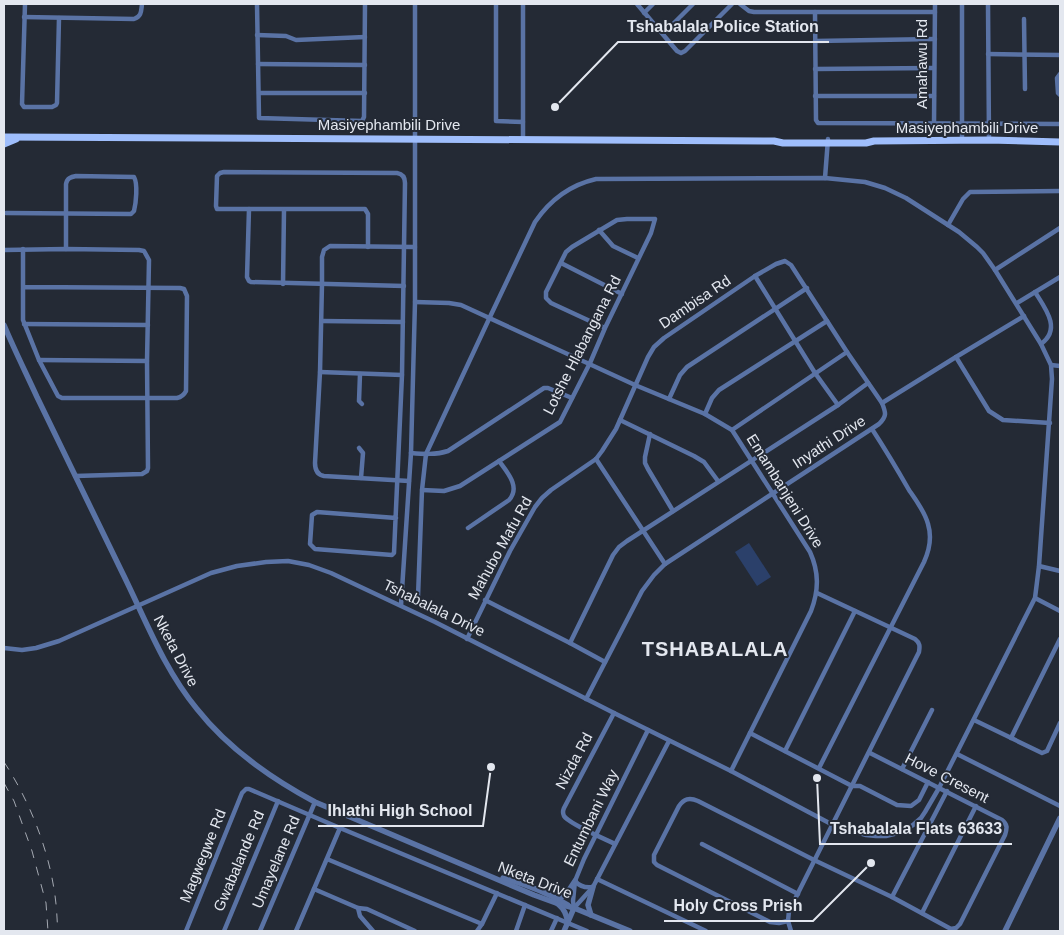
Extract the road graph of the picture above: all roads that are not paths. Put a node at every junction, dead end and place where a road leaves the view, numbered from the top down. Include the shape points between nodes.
1 (25, 4) edge
2 (142, 4) edge
3 (257, 4) edge
4 (365, 4) edge
5 (415, 4) edge
6 (496, 4) edge
7 (523, 4) edge
8 (637, 4) edge
9 (653, 4) edge
10 (692, 4) edge
11 (732, 4) edge
12 (740, 4) edge
13 (790, 4) edge
14 (935, 4) edge
15 (962, 4) edge
16 (988, 4) edge
17 (790, 12) junction
18 (815, 12) junction
19 (935, 12) junction
20 (644, 13) junction
21 (24, 17) junction
22 (59, 18) junction
23 (1024, 19) dead end
24 (663, 34) junction
25 (257, 35) junction
26 (365, 37) junction
27 (935, 40) junction
28 (815, 41) junction
29 (988, 54) junction
30 (1024, 55) junction
31 (1060, 55) edge
32 (258, 64) junction
33 (365, 65) junction
34 (934, 68) junction
35 (815, 69) junction
36 (1060, 74) edge
37 (1025, 89) dead end
38 (259, 93) junction
39 (365, 93) junction
40 (1060, 94) edge
41 (815, 96) junction
42 (934, 96) junction
43 (523, 122) junction
44 (963, 123) junction
45 (989, 123) junction
46 (934, 124) junction
47 (1060, 124) edge
48 (4, 131) edge
49 (4, 137) edge
50 (19, 138) junction
51 (415, 139) junction
52 (523, 140) junction
53 (962, 140) junction
54 (989, 140) junction
55 (828, 141) junction
56 (1060, 142) edge
57 (4, 144) edge
58 (825, 178) junction
59 (1060, 191) edge
60 (249, 209) junction
61 (284, 210) junction
62 (6, 213) dead end
63 (66, 213) junction
64 (948, 226) junction
65 (1060, 228) edge
66 (599, 230) junction
67 (415, 246) junction
68 (368, 247) junction
69 (404, 247) junction
70 (22, 249) junction
71 (66, 249) junction
72 (4, 250) edge
73 (638, 258) junction
74 (561, 263) junction
75 (995, 270) junction
76 (755, 276) junction
77 (1060, 277) edge
78 (283, 284) junction
79 (322, 284) junction
80 (404, 286) junction
81 (23, 287) junction
82 (149, 288) junction
83 (807, 288) junction
84 (1035, 292) junction
85 (622, 294) junction
86 (414, 302) junction
87 (1017, 303) junction
88 (776, 309) junction
89 (1024, 316) junction
90 (489, 319) junction
91 (322, 321) junction
92 (827, 321) junction
93 (403, 322) junction
94 (24, 324) junction
95 (4, 325) edge
96 (148, 325) junction
97 (605, 328) junction
98 (796, 341) junction
99 (1040, 344) junction
100 (847, 352) junction
101 (956, 357) junction
102 (40, 360) junction
103 (148, 361) junction
104 (590, 363) junction
105 (1051, 366) junction
106 (1060, 366) edge
107 (320, 372) junction
108 (815, 373) junction
109 (360, 374) junction
110 (402, 376) junction
111 (868, 383) junction
112 (635, 385) junction
113 (148, 397) junction
114 (572, 398) junction
115 (669, 400) junction
116 (882, 403) junction
117 (362, 404) dead end
118 (838, 405) junction
119 (705, 414) junction
120 (620, 420) junction
121 (1050, 423) junction
122 (872, 429) junction
123 (732, 430) junction
124 (650, 434) junction
125 (358, 448) dead end
126 (411, 453) junction
127 (426, 454) junction
128 (596, 459) junction
129 (752, 460) junction
130 (499, 461) junction
131 (75, 476) junction
132 (361, 478) junction
133 (398, 480) junction
134 (410, 481) junction
135 (718, 482) junction
136 (422, 490) junction
137 (773, 493) junction
138 (673, 511) junction
139 (396, 518) junction
140 (468, 528) dead end
141 (643, 531) junction
142 (665, 564) junction
143 (1039, 566) junction
144 (1060, 571) edge
145 (817, 592) junction
146 (418, 597) dead end
147 (1035, 598) junction
148 (485, 600) junction
149 (138, 605) junction
150 (401, 606) junction
151 (855, 611) junction
152 (1060, 611) edge
153 (890, 627) junction
154 (467, 639) junction
155 (1060, 639) edge
156 (570, 643) junction
157 (4, 648) edge
158 (605, 662) junction
159 (586, 699) junction
160 (932, 710) dead end
161 (614, 713) junction
162 (974, 720) junction
163 (1060, 723) edge
164 (648, 730) junction
165 (750, 734) junction
166 (1011, 738) junction
167 (669, 741) junction
168 (785, 751) junction
169 (870, 752) junction
170 (957, 754) junction
171 (819, 768) junction
172 (902, 769) junction
173 (731, 771) junction
174 (928, 782) junction
175 (852, 786) junction
176 (939, 788) junction
177 (946, 791) junction
178 (278, 801) junction
179 (315, 802) junction
180 (976, 806) junction
181 (1060, 806) edge
182 (310, 815) junction
183 (1060, 818) edge
184 (833, 825) junction
185 (340, 828) junction
186 (596, 834) junction
187 (615, 844) junction
188 (702, 844) dead end
189 (327, 859) junction
190 (814, 860) junction
191 (597, 879) junction
192 (575, 882) junction
193 (593, 887) junction
194 (314, 889) junction
195 (497, 893) junction
196 (798, 894) junction
197 (892, 896) junction
198 (558, 901) junction
199 (525, 905) junction
200 (358, 908) junction
201 (574, 908) junction
202 (922, 913) junction
203 (591, 915) junction
204 (557, 918) junction
205 (788, 921) junction
206 (568, 922) junction
207 (482, 924) junction
208 (575, 929) edge
209 (186, 931) edge
210 (224, 931) edge
211 (260, 931) edge
212 (296, 931) edge
213 (373, 931) edge
214 (415, 931) edge
215 (477, 931) edge
216 (516, 931) edge
217 (551, 931) edge
218 (564, 931) edge
219 (588, 931) edge
220 (630, 931) edge
221 (706, 931) edge
222 (791, 931) edge
223 (1005, 931) edge

1 - 21 street
2 - 22 street via 141,13 134,19
3 - 25 street
4 - 26 street
5 - 51 street
6 - 43 street via 496,121
7 - 43 street
8 - 20 street
9 - 20 street
10 - 24 street
11 - 24 street via 681,53
12 - 17 street via 754,12
13 - 17 street
14 - 19 street, Amahawu Rd
15 - 44 street
16 - 29 street
17 - 18 street
18 - 19 street
18 - 28 street
19 - 27 street, Amahawu Rd
20 - 24 street
21 - 22 street
21 - 22 street via 22,104 26,108 52,107 57,103
23 - 30 street
25 - 26 street via 286,36 296,40
25 - 32 street
26 - 33 street
27 - 28 street
27 - 34 street, Amahawu Rd
28 - 35 street
29 - 30 street
29 - 45 street
30 - 31 street
30 - 37 street
32 - 33 street
32 - 38 street
33 - 39 street
34 - 35 street
34 - 42 street, Amahawu Rd
35 - 41 street
36 - 40 street via 1057,78
38 - 39 street
38 - 39 street via 259,118 360,121 364,117
41 - 42 street
41 - 46 street via 818,123
42 - 46 street, Amahawu Rd
43 - 52 street
44 - 45 street
44 - 46 street
44 - 53 street
45 - 47 street
45 - 54 street
48 - 50 main road
49 - 50 main road, Masiyephambili Drive
50 - 51 main road, Masiyephambili Drive
50 - 57 main road
51 - 52 main road, Masiyephambili Drive
51 - 67 street
52 - 55 main road, Masiyephambili Drive
53 - 54 main road, Masiyephambili Drive
53 - 55 main road, Masiyephambili Drive
54 - 56 main road, Masiyephambili Drive
55 - 58 street
58 - 64 street via 865,182 885,188
58 - 90 street via 596,179 578,184 560,195 539,217
59 - 64 street via 970,192
60 - 61 street
60 - 69 street via 217,208 218,174 400,173 405,183
60 - 78 street via 248,279 253,283
61 - 68 street via 365,209 368,214
61 - 78 street
62 - 63 street
63 - 63 street via 66,182 72,176 127,176 136,180 133,213
63 - 71 street
64 - 75 street via 977,246
65 - 75 street
66 - 73 street via 613,246
66 - 73 street, Lotshe Hlabangana Rd via 617,220 655,219
66 - 74 street via 568,250
67 - 69 street
67 - 86 street
68 - 69 street
68 - 79 street via 326,248 322,252
69 - 80 street
70 - 71 street
70 - 72 street
70 - 81 street
71 - 82 street via 144,251 149,260
73 - 85 street, Lotshe Hlabangana Rd
74 - 85 street
74 - 97 street via 546,292 548,301
75 - 87 street
76 - 83 street, Dambisa Rd via 785,261 791,264
76 - 88 street
76 - 112 street, Dambisa Rd via 658,344
77 - 84 street
78 - 79 street
79 - 80 street
79 - 91 street
80 - 93 street
81 - 82 street
81 - 94 street
82 - 96 street
82 - 113 street via 182,288 187,296 186,391 180,398
83 - 88 street
83 - 92 street
84 - 87 street
84 - 99 street via 1051,322 1048,338
85 - 97 street, Lotshe Hlabangana Rd
86 - 90 street, Emambanjeni Drive via 461,305
86 - 126 street
87 - 89 street
88 - 98 street
88 - 115 street via 687,366
89 - 99 street
89 - 101 street
90 - 104 street, Emambanjeni Drive
90 - 127 street
91 - 93 street
91 - 107 street
92 - 98 street
92 - 100 street
93 - 110 street
94 - 96 street
94 - 102 street
95 - 131 street, Nketa Drive
96 - 103 street
97 - 104 street, Lotshe Hlabangana Rd
98 - 108 street
98 - 119 street via 719,390
99 - 105 street
100 - 108 street
100 - 111 street
101 - 116 street
101 - 121 street via 989,411 997,417
102 - 103 street
102 - 113 street via 60,398
103 - 113 street
104 - 112 street, Emambanjeni Drive
104 - 114 street, Lotshe Hlabangana Rd
105 - 106 street
105 - 121 street, Tshabalala Drive
107 - 109 street
107 - 132 street via 314,464 319,474 324,476
108 - 118 street
108 - 123 street
109 - 110 street
109 - 117 street via 359,401
110 - 133 street
111 - 116 street
111 - 118 street
112 - 115 street, Emambanjeni Drive
112 - 120 street, Mahubo Mafu Rd
113 - 131 street via 147,471 142,474
114 - 127 street via 544,388 452,449
114 - 130 street, Lotshe Hlabangana Rd via 560,422
115 - 119 street, Emambanjeni Drive
116 - 122 street, Inyathi Drive via 884,419
118 - 129 street
119 - 123 street, Emambanjeni Drive
120 - 124 street
120 - 128 street, Mahubo Mafu Rd
121 - 143 street, Tshabalala Drive
122 - 137 street, Inyathi Drive
122 - 153 street via 920,506 929,531 927,554
123 - 129 street, Emambanjeni Drive
124 - 135 street via 704,462
124 - 138 street via 645,463
125 - 132 street via 363,453
126 - 127 street
126 - 134 street
127 - 136 street
128 - 141 street
128 - 148 street, Mahubo Mafu Rd via 538,502
129 - 135 street
129 - 137 street, Emambanjeni Drive
130 - 136 street, Lotshe Hlabangana Rd via 460,486 444,491
130 - 140 street via 512,481 513,495
131 - 149 street, Nketa Drive
132 - 133 street
133 - 134 street
133 - 139 street
134 - 150 street
135 - 138 street
136 - 146 street
137 - 142 street, Inyathi Drive
137 - 145 street, Emambanjeni Drive via 812,557 817,574
138 - 141 street
139 - 139 street via 317,512 312,515 310,544 315,548 392,555
141 - 142 street
141 - 156 street via 613,555
142 - 158 street, Inyathi Drive via 642,592
143 - 144 street
143 - 147 street, Tshabalala Drive
145 - 151 street
145 - 165 street, Emambanjeni Drive
147 - 152 street
147 - 162 street, Tshabalala Drive
148 - 154 street, Mahubo Mafu Rd
148 - 156 street
149 - 150 street, Tshabalala Drive via 220,570 252,563 288,561 318,568
149 - 157 street, Tshabalala Drive via 59,641 22,650
149 - 179 street, Nketa Drive via 169,669 184,694 204,717 232,745 269,774
150 - 154 street, Tshabalala Drive
151 - 153 street
151 - 168 street
153 - 169 street via 915,639 920,648
153 - 171 street
154 - 159 street, Tshabalala Drive
155 - 166 street
156 - 158 street
158 - 159 street, Inyathi Drive
159 - 161 street, Tshabalala Drive
160 - 172 street
161 - 164 street, Tshabalala Drive
161 - 186 street, Nizda Rd via 563,812 571,822
162 - 166 street
162 - 170 street, Tshabalala Drive
163 - 166 street via 1044,752
164 - 167 street, Tshabalala Drive
164 - 186 street, Entumbani Way
165 - 168 street
165 - 173 street, Emambanjeni Drive
167 - 173 street, Tshabalala Drive
167 - 187 street
168 - 171 street
169 - 172 street, Hove Cresent
169 - 175 street
170 - 176 street, Tshabalala Drive
170 - 181 street
171 - 175 street
172 - 174 street, Hove Cresent
173 - 184 street, Tshabalala Drive
174 - 175 street via 912,806 897,805 860,786
174 - 176 street, Hove Cresent
175 - 184 street
176 - 177 street, Hove Cresent
176 - 184 street, Tshabalala Drive via 921,818 894,834 866,835
177 - 180 street, Hove Cresent
177 - 197 street
178 - 182 street
178 - 209 street, Magwegwe Rd via 244,790
178 - 210 street, Gwabalande Rd
179 - 182 street, Umayelane Rd
179 - 198 street, Nketa Drive via 534,895
180 - 202 street
180 - 202 street, Hove Cresent via 1006,823 1005,835 958,926 951,929
182 - 185 street
182 - 211 street, Umayelane Rd
183 - 223 street
184 - 190 street
185 - 189 street
185 - 195 street
186 - 187 street
186 - 192 street, Entumbani Way
187 - 191 street
188 - 196 street
189 - 194 street
189 - 207 street
190 - 196 street
190 - 197 street, Hove Cresent
190 - 205 street, Hove Cresent via 692,798 678,806 654,856 657,865 770,922
191 - 193 street
191 - 221 street
192 - 193 street via 585,888
192 - 198 street
192 - 201 street, Entumbani Way
193 - 201 street
193 - 203 street via 588,905
194 - 200 street
194 - 212 street
195 - 199 street
195 - 207 street
196 - 205 street via 789,911
197 - 202 street, Hove Cresent
198 - 201 street, Nketa Drive
198 - 206 street
199 - 204 street
199 - 216 street
200 - 213 street via 360,916
200 - 214 street
201 - 203 street, Nketa Drive
201 - 206 street
203 - 220 street, Nketa Drive
204 - 206 street
204 - 217 street
205 - 222 street
206 - 208 street
206 - 218 street
207 - 215 street
208 - 219 street

